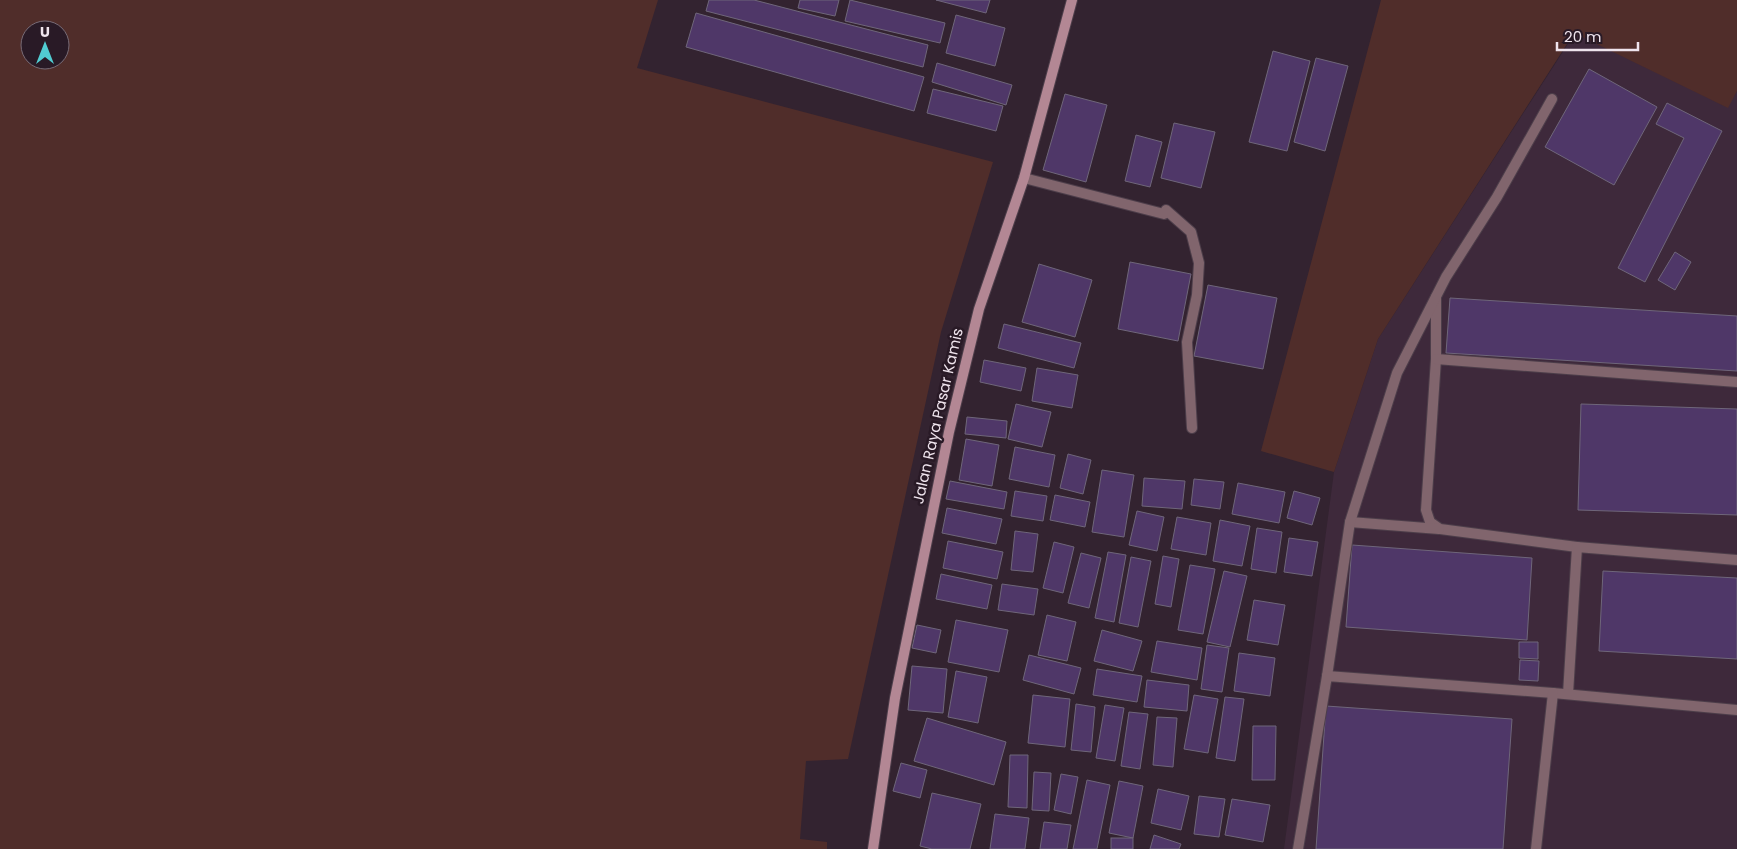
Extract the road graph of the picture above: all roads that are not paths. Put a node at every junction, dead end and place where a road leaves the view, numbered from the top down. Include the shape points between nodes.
1 (1072, 0) edge
2 (1552, 100) dead end
3 (1024, 178) junction
4 (1436, 295) junction
5 (1436, 359) junction
6 (1737, 382) edge
7 (1192, 428) dead end
8 (1350, 522) junction
9 (1440, 529) junction
10 (1577, 547) junction
11 (1737, 560) edge
12 (1327, 676) junction
13 (1553, 693) junction
14 (1568, 694) junction
15 (1737, 710) edge
16 (873, 849) edge
17 (1298, 849) edge
18 (1536, 849) edge

1 - 3 main road, Jalan Raya Pasar Kamis
2 - 4 street
3 - 7 street via 1164,214 1166,210 1190,232 1199,263 1197,295 1187,342
3 - 16 main road, Jalan Raya Pasar Kamis via 979,308 949,432 895,698
4 - 5 street
4 - 8 street via 1397,373
5 - 6 street
5 - 9 street via 1426,510 1430,522
8 - 9 street
8 - 12 street
9 - 10 street
10 - 11 street
10 - 14 street
12 - 13 street
12 - 17 street
13 - 14 street
13 - 18 street
14 - 15 street

